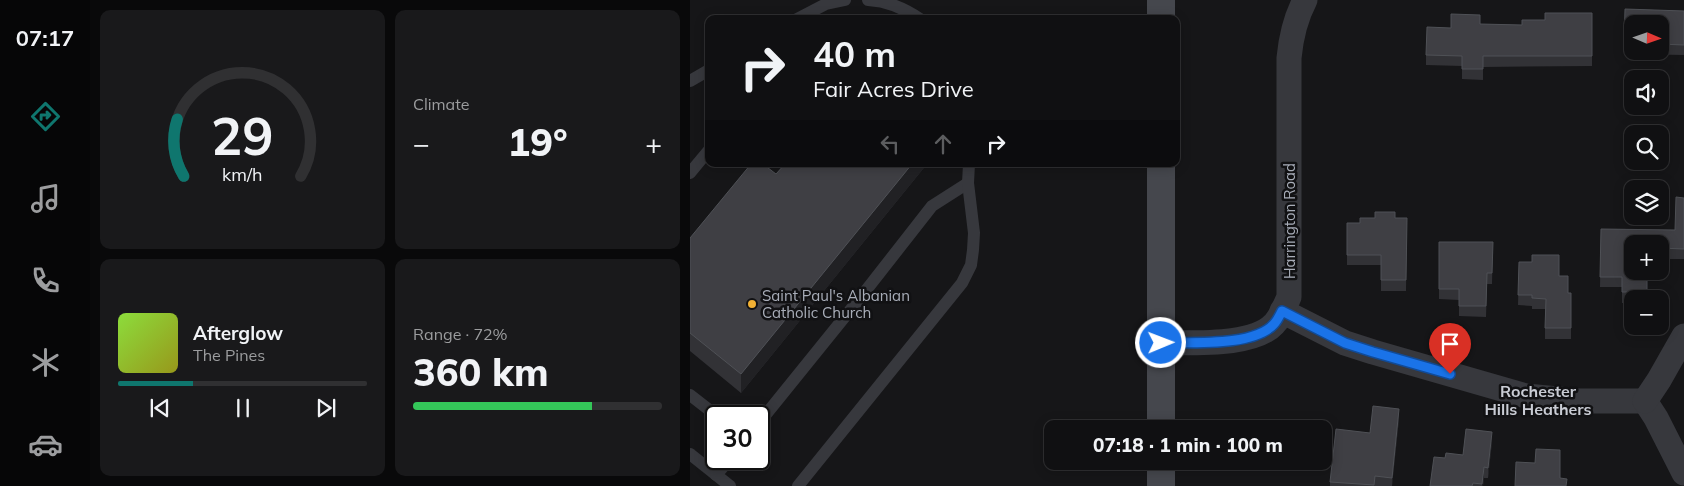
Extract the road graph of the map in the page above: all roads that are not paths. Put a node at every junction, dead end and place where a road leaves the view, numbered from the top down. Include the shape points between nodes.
1 (845, 0) edge
2 (868, 0) edge
3 (1161, 0) edge
4 (1305, 0) edge
5 (805, 15) edge
6 (914, 15) edge
7 (1161, 15) edge
8 (705, 72) edge
9 (690, 81) edge
10 (705, 155) edge
11 (969, 167) edge
12 (1161, 167) edge
13 (690, 173) edge
14 (968, 183) junction
15 (1282, 311) junction
16 (1684, 336) edge
17 (1161, 343) junction
18 (690, 395) edge
19 (1645, 401) junction
20 (705, 407) edge
21 (770, 409) edge
22 (1161, 420) edge
23 (690, 454) edge
24 (720, 470) edge
25 (1161, 470) edge
26 (1684, 473) edge
27 (716, 475) junction
28 (730, 486) edge
29 (798, 486) edge
30 (1161, 486) edge

1 - 5 lane via 826,4
2 - 6 lane via 882,1
3 - 7 main road
4 - 15 street, Harrington Road via 1291,35 1289,58 1289,297
8 - 9 lane
10 - 13 lane
11 - 14 lane
12 - 17 main road
14 - 21 lane via 932,206
14 - 29 lane via 973,250 971,265 962,283
15 - 17 street, Harrington Road via 1274,325 1260,334 1238,340
15 - 19 street via 1345,343 1526,396 1578,401
16 - 19 street
17 - 22 main road
18 - 20 lane
19 - 26 street
23 - 27 lane
24 - 27 lane
25 - 30 main road
27 - 28 lane

